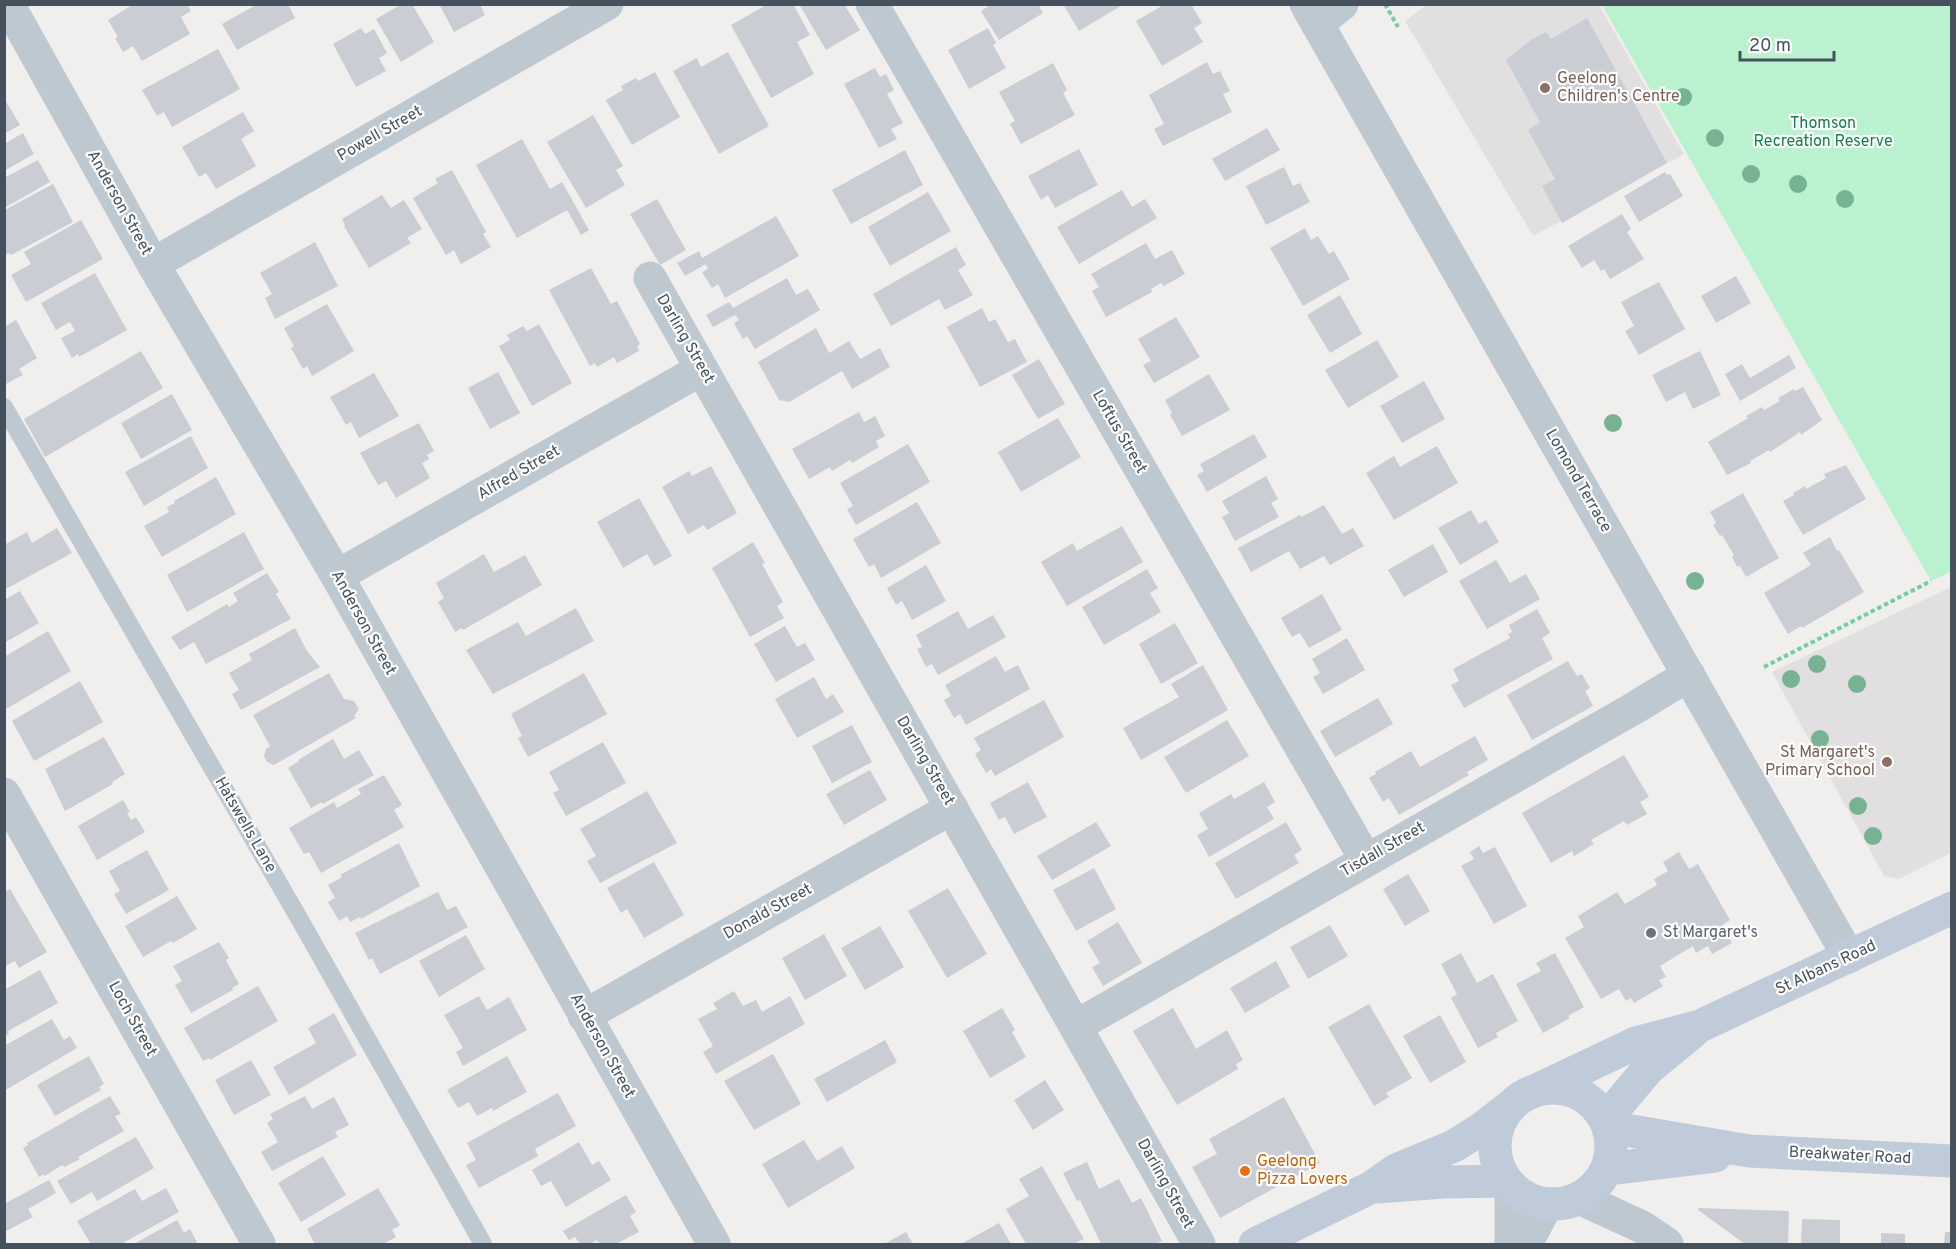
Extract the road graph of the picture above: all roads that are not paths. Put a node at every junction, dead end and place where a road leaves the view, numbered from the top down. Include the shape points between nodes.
1 (8, 4) edge
2 (872, 4) edge
3 (591, 8) edge
4 (1322, 11) edge
5 (153, 264) junction
6 (650, 278) dead end
7 (702, 369) junction
8 (4, 408) edge
9 (337, 576) junction
10 (1689, 675) junction
11 (4, 794) edge
12 (952, 808) junction
13 (1366, 860) junction
14 (1952, 908) edge
15 (1849, 957) junction
16 (584, 1016) junction
17 (1076, 1026) junction
18 (1700, 1026) junction
19 (1524, 1098) junction
20 (1607, 1123) junction
21 (1749, 1151) junction
22 (1952, 1161) edge
23 (1605, 1172) junction
24 (1509, 1184) junction
25 (1372, 1187) junction
26 (1579, 1198) junction
27 (1547, 1204) junction
28 (1654, 1236) edge
29 (1272, 1241) edge
30 (259, 1245) edge
31 (483, 1245) edge
32 (714, 1245) edge
33 (1199, 1245) edge
34 (1511, 1245) edge
35 (1526, 1245) edge

1 - 5 street, Anderson Street
2 - 13 street, Loftus Street
3 - 5 street, Powell Street
4 - 10 street, Lomond Terrace
5 - 9 street, Anderson Street
6 - 7 street, Darling Street
7 - 9 street, Alfred Street
7 - 12 street, Darling Street
8 - 31 lane, Hatswells Lane
9 - 16 street, Anderson Street
10 - 13 street, Tisdall Street
10 - 15 street, Lomond Terrace
11 - 30 street, Loch Street
12 - 16 street, Donald Street
12 - 17 street, Darling Street
13 - 17 street, Tisdall Street
14 - 15 street, St Albans Road
15 - 18 street, St Albans Road
16 - 32 street, Anderson Street
17 - 33 street, Darling Street
18 - 19 street, St Albans Road via 1636,1043
18 - 20 street, St Albans Road via 1648,1069
19 - 20 street via 1552,1088 1569,1090 1596,1106
19 - 24 street via 1499,1127 1495,1151
19 - 25 street, St Albans Road via 1467,1139 1396,1170
20 - 21 street, Breakwater Road
20 - 23 street via 1611,1155
21 - 22 street, Breakwater Road
21 - 23 street, Breakwater Road
23 - 26 street via 1593,1189
23 - 28 street
24 - 25 street, St Albans Road via 1444,1182
24 - 27 street via 1527,1198
24 - 34 street
25 - 29 street, St Albans Road
26 - 27 street
26 - 28 street
27 - 35 street

